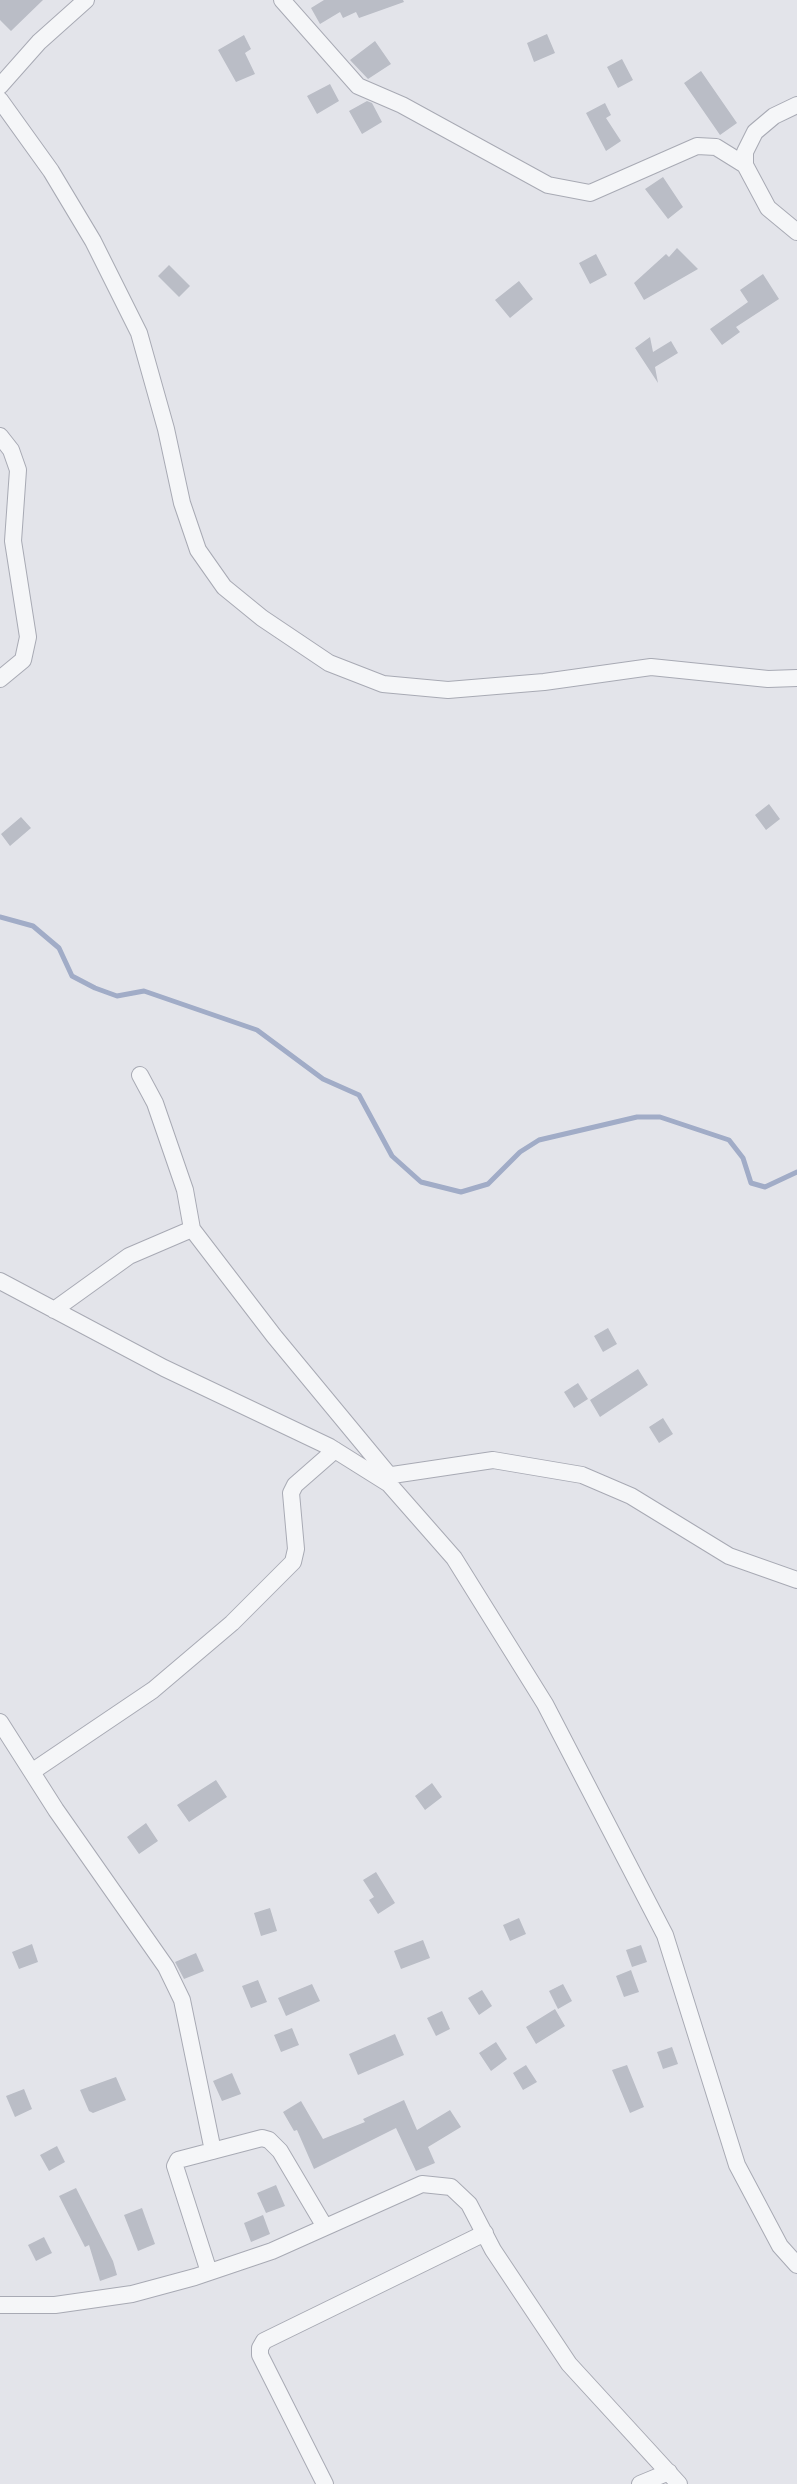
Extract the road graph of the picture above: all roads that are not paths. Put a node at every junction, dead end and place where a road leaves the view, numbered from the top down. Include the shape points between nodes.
1 (86, 0) edge
2 (282, 0) edge
3 (0, 86) edge
4 (0, 100) edge
5 (797, 105) edge
6 (745, 165) junction
7 (797, 232) edge
8 (0, 436) edge
9 (797, 678) edge
10 (0, 679) edge
11 (140, 1075) dead end
12 (192, 1229) junction
13 (0, 1281) edge
14 (54, 1310) junction
15 (335, 1450) junction
16 (383, 1476) junction
17 (797, 1580) edge
18 (0, 1722) edge
19 (33, 1771) junction
20 (213, 2151) junction
21 (325, 2227) junction
22 (485, 2233) junction
23 (797, 2265) edge
24 (209, 2272) junction
25 (0, 2305) edge
26 (674, 2478) edge
27 (325, 2484) edge
28 (640, 2484) edge

1 - 3 street via 40,41
2 - 6 street via 358,86 548,185 590,193 697,146 716,147
4 - 9 street via 86,229 139,333 198,550 224,587 262,618 329,663 383,684 448,690 650,667
5 - 6 street via 755,132
6 - 7 street via 768,208
8 - 10 street via 19,470 13,541 28,638 23,660
11 - 12 street via 155,1102 185,1190
12 - 14 street via 129,1256
12 - 16 street
13 - 14 street
14 - 15 street
15 - 16 street
15 - 19 street via 291,1493 293,1562 232,1623 153,1690
16 - 17 street via 493,1460 582,1475 631,1496 729,1556
16 - 23 street via 454,1558 545,1704 665,1935 737,2165 780,2246
18 - 19 street
19 - 20 street via 166,1967 182,2000
20 - 21 street via 269,2140
20 - 24 street via 178,2160 175,2166
21 - 22 street via 422,2184 434,2183 451,2187 469,2204
21 - 24 street
22 - 26 street via 569,2364
22 - 27 street via 264,2341 260,2347
24 - 25 street via 132,2294 55,2305
26 - 28 street

